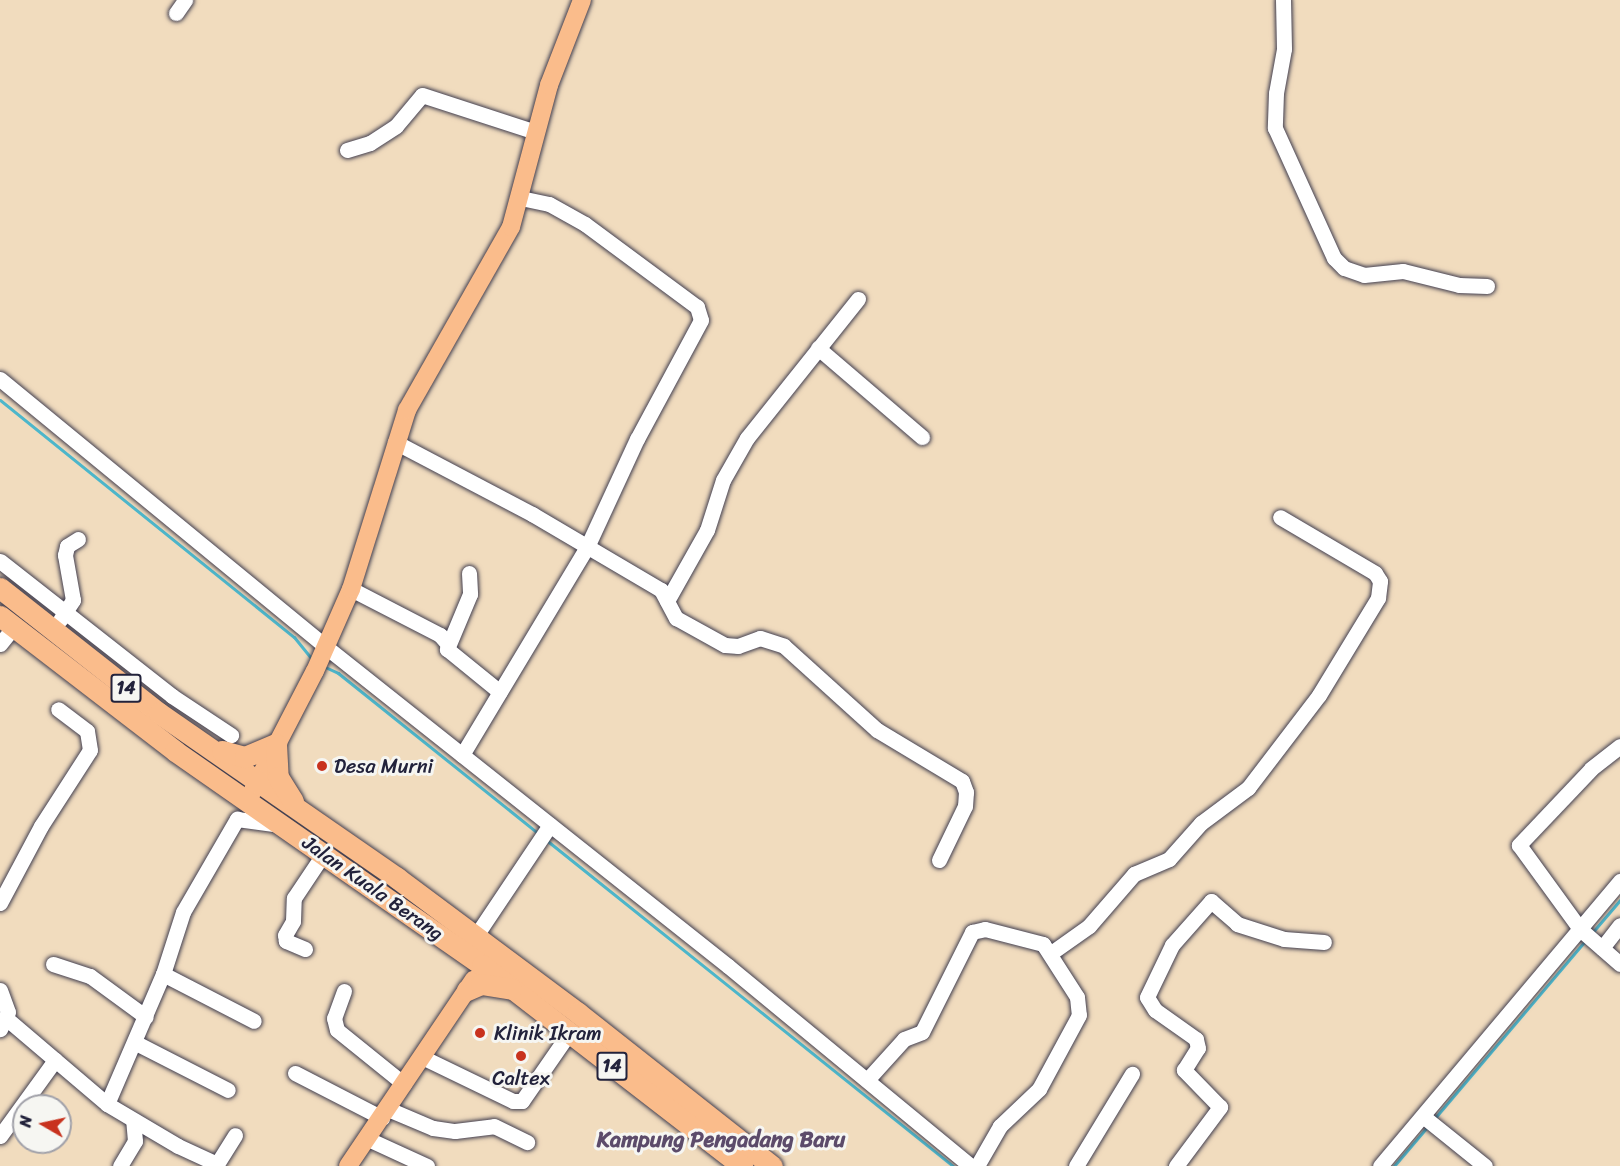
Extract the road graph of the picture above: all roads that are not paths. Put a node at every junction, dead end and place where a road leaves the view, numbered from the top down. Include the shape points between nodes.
1 (582, 0) edge
2 (1283, 0) edge
3 (536, 132) junction
4 (347, 150) dead end
5 (521, 198) junction
6 (1487, 286) dead end
7 (858, 299) dead end
8 (818, 348) junction
9 (0, 378) edge
10 (922, 437) dead end
11 (395, 442) junction
12 (1280, 517) dead end
13 (78, 539) dead end
14 (587, 547) junction
15 (0, 561) edge
16 (469, 573) dead end
17 (0, 588) edge
18 (351, 589) junction
19 (667, 601) junction
20 (66, 613) junction
21 (7, 622) edge
22 (52, 630) junction
23 (447, 643) junction
24 (0, 644) edge
25 (325, 649) junction
26 (126, 657) junction
27 (110, 676) junction
28 (501, 692) junction
29 (171, 696) junction
30 (58, 709) dead end
31 (159, 714) junction
32 (231, 735) dead end
33 (191, 737) junction
34 (276, 744) junction
35 (1620, 746) edge
36 (175, 751) junction
37 (462, 755) junction
38 (258, 780) junction
39 (248, 800) junction
40 (321, 825) junction
41 (285, 826) junction
42 (549, 828) junction
43 (324, 853) junction
44 (939, 860) dead end
45 (1620, 881) edge
46 (0, 903) edge
47 (1620, 925) edge
48 (1591, 938) junction
49 (450, 942) junction
50 (1324, 942) dead end
51 (305, 949) dead end
52 (483, 949) junction
53 (1051, 953) junction
54 (53, 964) dead end
55 (1620, 964) edge
56 (163, 974) junction
57 (463, 988) junction
58 (0, 990) edge
59 (344, 991) dead end
60 (519, 993) junction
61 (146, 1017) junction
62 (254, 1021) dead end
63 (4, 1024) edge
64 (569, 1033) junction
65 (136, 1043) junction
66 (422, 1057) junction
67 (55, 1060) junction
68 (295, 1072) dead end
69 (1132, 1074) dead end
70 (867, 1080) junction
71 (404, 1084) junction
72 (228, 1090) dead end
73 (107, 1104) junction
74 (385, 1113) junction
75 (133, 1119) junction
76 (1431, 1122) junction
77 (235, 1135) dead end
78 (0, 1136) edge
79 (368, 1139) junction
80 (527, 1142) dead end
81 (120, 1166) edge
82 (348, 1166) edge
83 (427, 1166) edge
84 (742, 1166) edge
85 (772, 1166) edge
86 (971, 1166) edge
87 (978, 1166) edge
88 (1076, 1166) edge
89 (1176, 1166) edge
90 (1380, 1166) edge
91 (1485, 1166) edge

1 - 3 main road via 549,85
2 - 6 street via 1284,49 1275,128 1334,258 1344,268 1364,274 1403,271 1459,285
3 - 4 street via 422,95 396,126 370,143
3 - 5 main road
5 - 11 main road via 511,227 423,379
5 - 14 street via 549,204 585,224 701,314
7 - 8 street
8 - 10 street
8 - 19 street via 735,457 707,530
9 - 25 street
11 - 14 street
11 - 18 main road
12 - 53 street via 1375,573 1380,581 1378,598 1319,695 1248,788 1202,823 1169,859 1134,874 1089,926
13 - 20 street via 67,546 65,555 73,593
14 - 19 street via 661,590
14 - 28 street
15 - 20 street
16 - 23 street via 470,594
17 - 22 highway, Jalan Kuala Berang / 14
18 - 23 street via 440,634
18 - 25 main road
19 - 44 street via 676,618 725,645 738,646 760,638 784,646 877,730 962,781 965,806
20 - 22 street
20 - 26 street
21 - 24 street
21 - 36 highway, Jalan Kuala Berang / 14
22 - 27 highway, Jalan Kuala Berang / 14
23 - 28 street via 451,655
25 - 34 main road
25 - 37 street
26 - 27 street
26 - 29 street
27 - 31 highway, Jalan Kuala Berang / 14
28 - 37 street
29 - 31 street
29 - 32 street
30 - 46 street via 87,731 90,750 41,826
31 - 33 highway, Jalan Kuala Berang / 14
31 - 36 highway via 163,725 179,737
33 - 34 highway via 225,753 245,757
33 - 38 highway, Jalan Kuala Berang / 14
34 - 38 main road
34 - 40 highway via 276,765 284,789
35 - 48 street via 1591,769 1519,845
36 - 39 highway, Jalan Kuala Berang / 14
37 - 42 street
38 - 39 main road
38 - 40 highway, Jalan Kuala Berang / 14
39 - 41 highway, Jalan Kuala Berang / 14
40 - 52 highway, Jalan Kuala Berang / 14 via 397,878 427,891
41 - 43 highway, Jalan Kuala Berang / 14
41 - 56 street via 237,819 183,912
42 - 52 street
42 - 70 street
43 - 49 highway, Jalan Kuala Berang / 14
43 - 51 street via 294,898 293,921 285,935 286,941
45 - 48 street
47 - 48 street
48 - 55 street
48 - 76 street
49 - 52 highway, Jalan Kuala Berang / 14
49 - 57 highway via 462,961
50 - 89 street via 1284,939 1237,924 1212,901 1172,945 1147,997 1155,1010 1196,1039 1198,1048 1184,1070 1220,1107
52 - 57 main road
52 - 60 highway, Jalan Kuala Berang / 14
52 - 85 highway, Jalan Kuala Berang / 14 via 542,975 578,1013
53 - 70 street via 1035,940 985,929 972,932 922,1032 904,1038
53 - 87 street via 1077,997 1079,1015 1039,1089 1000,1126
54 - 61 street via 90,976
56 - 61 street
56 - 62 street
57 - 60 highway via 490,984
57 - 66 main road
58 - 63 street via 8,1004
59 - 71 street via 334,1018 337,1030
60 - 64 highway, Jalan Kuala Berang / 14
61 - 65 street
63 - 67 street
64 - 66 street via 522,1101 513,1101
64 - 84 highway, Jalan Kuala Berang / 14
65 - 72 street
65 - 73 street
66 - 71 main road
67 - 73 street
67 - 78 street
68 - 74 street
69 - 88 street
70 - 86 street
71 - 74 main road
73 - 75 street
74 - 79 main road
74 - 80 street via 455,1131 494,1126
75 - 77 street via 217,1164
75 - 81 street via 135,1141
76 - 90 street
76 - 91 street
79 - 82 main road
79 - 83 street

